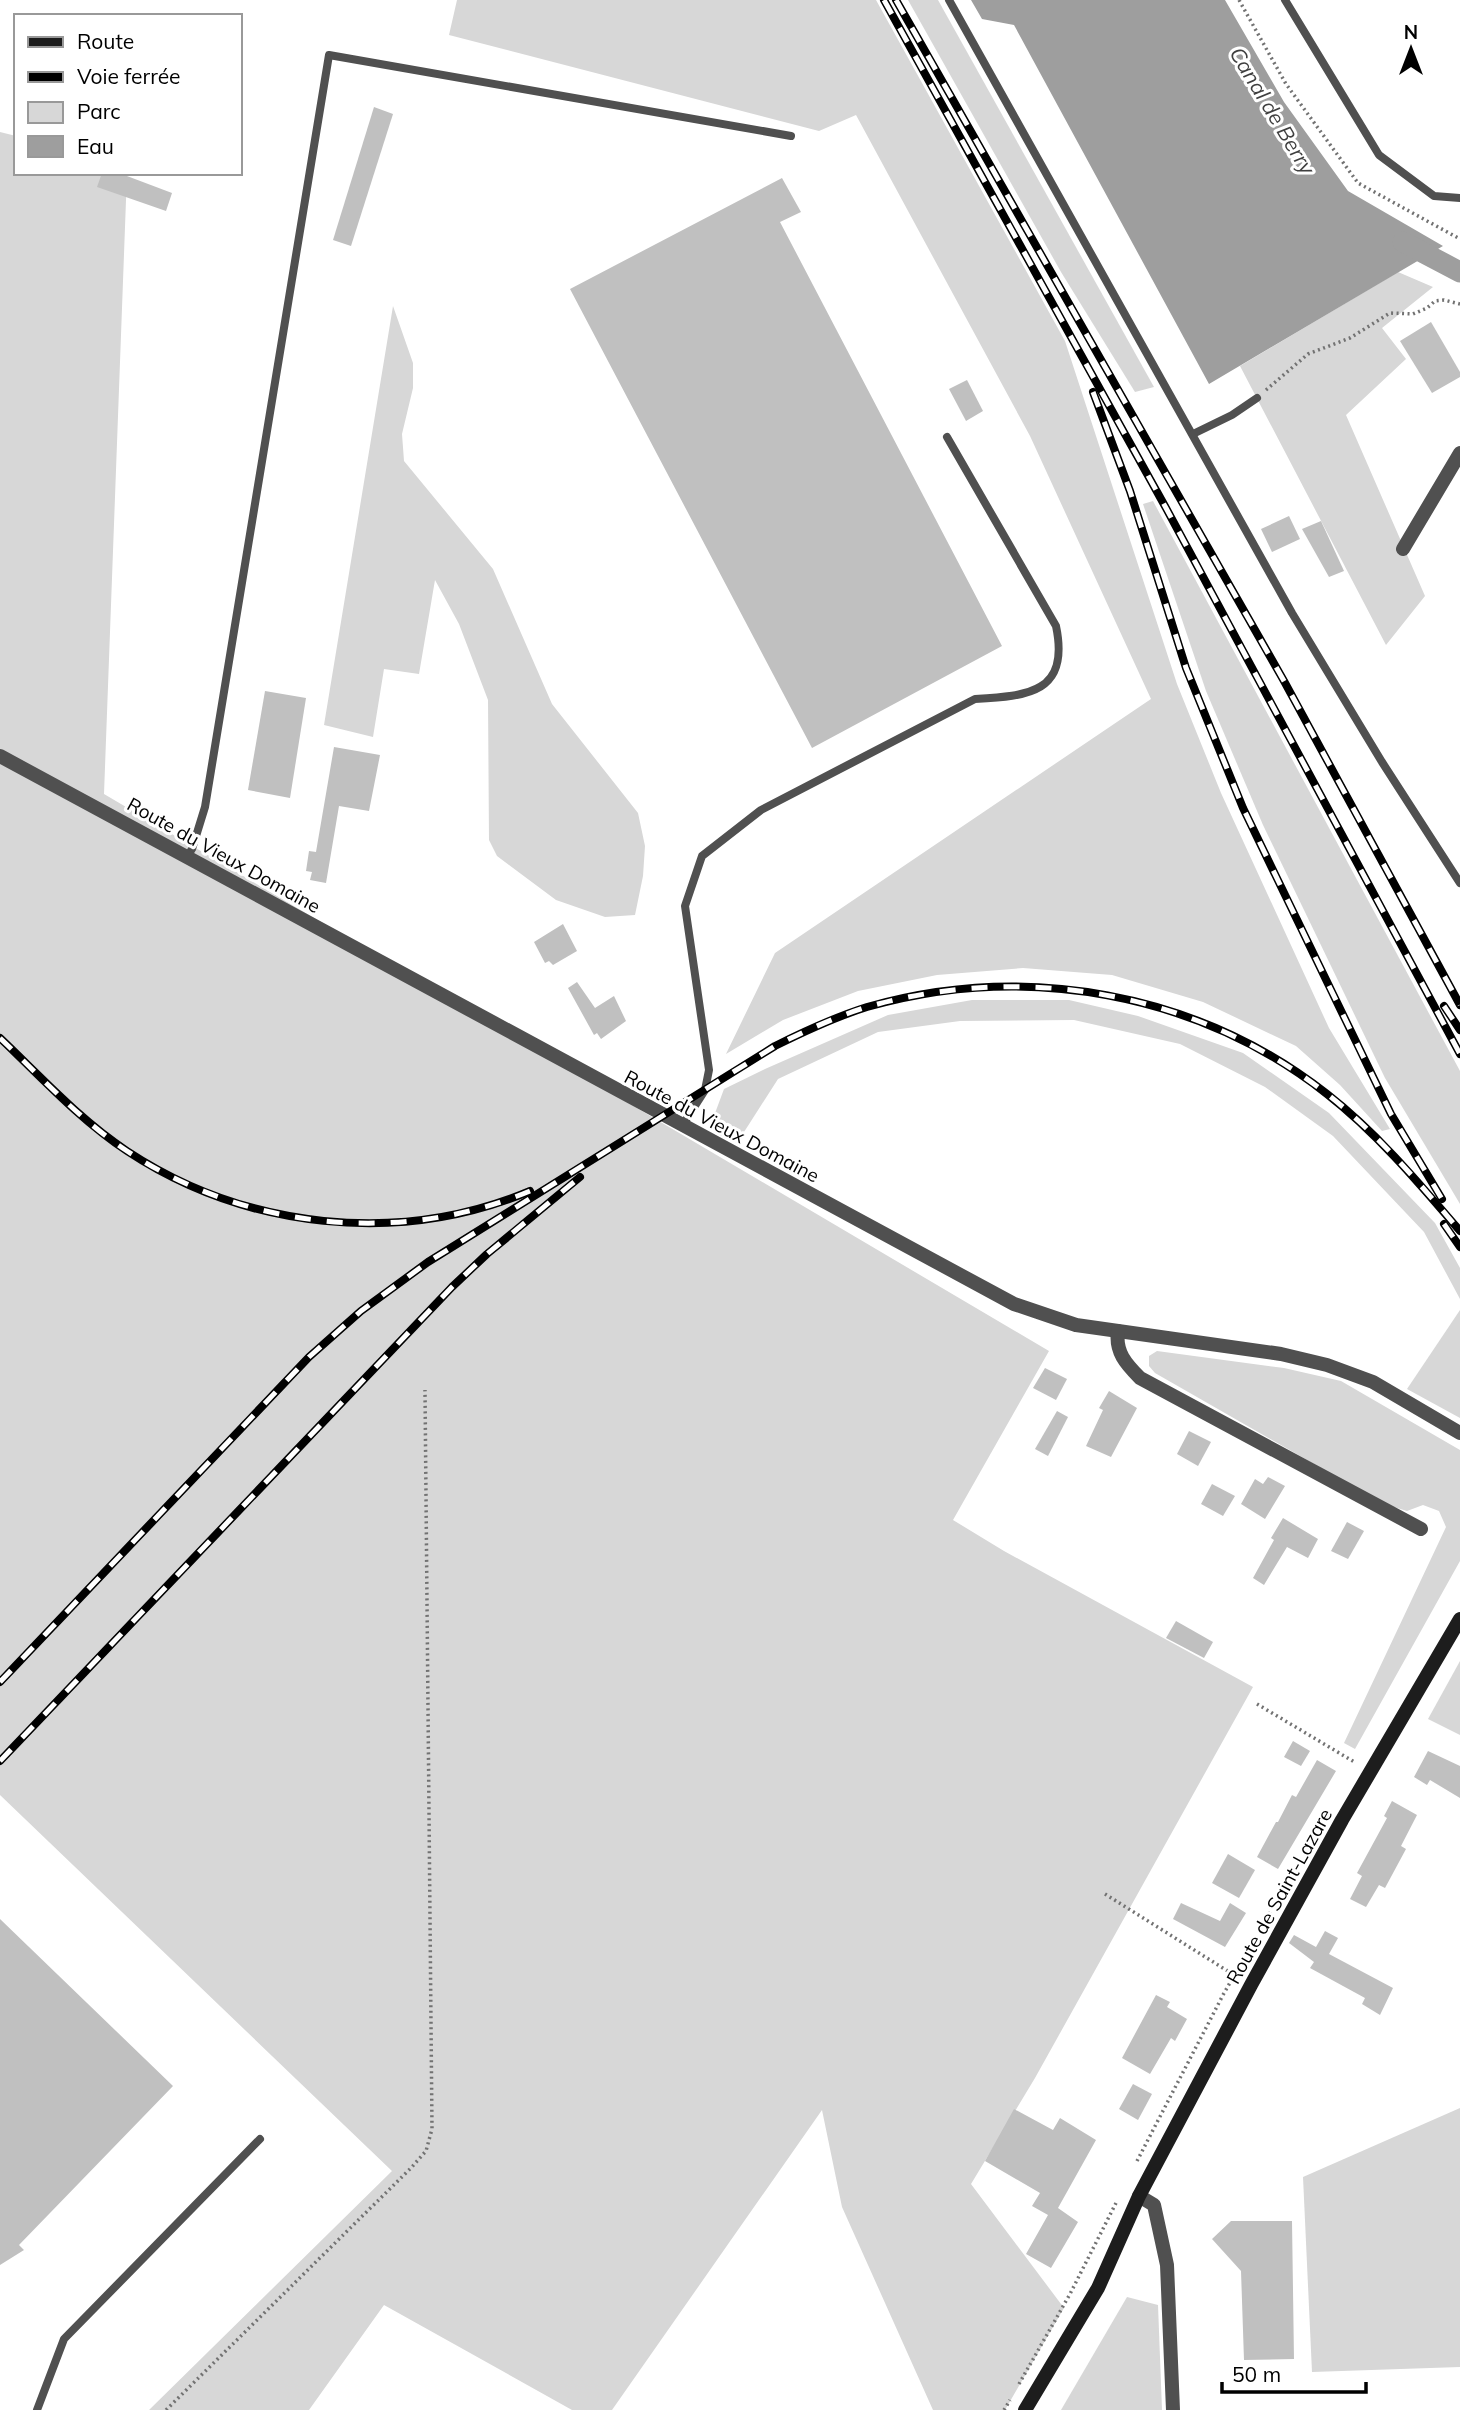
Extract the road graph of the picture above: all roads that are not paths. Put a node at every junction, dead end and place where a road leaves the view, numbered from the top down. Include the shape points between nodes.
1 (949, 0) edge
2 (1285, 0) edge
3 (791, 136) dead end
4 (1460, 198) edge
5 (1257, 398) road end
6 (1193, 434) junction
7 (947, 438) dead end
8 (1460, 453) edge
9 (1403, 549) dead end
10 (0, 756) edge
11 (187, 858) junction
12 (1460, 883) edge
13 (682, 1126) junction
14 (1118, 1331) junction
15 (1460, 1433) edge
16 (1421, 1529) dead end
17 (1460, 1619) edge
18 (260, 2139) dead end
19 (1139, 2196) junction
20 (37, 2410) edge
21 (1025, 2410) edge
22 (1173, 2410) edge

1 - 6 lane
2 - 4 lane via 1380,155 1434,196
3 - 11 lane via 329,55 205,807
5 - 6 lane
6 - 12 lane via 1299,624
7 - 13 lane via 1056,626 1060,646 1056,671 1036,691 975,699 761,810 702,856 685,906 709,1070 705,1090
8 - 9 street
10 - 11 street, Route du Vieux Domaine
11 - 13 street, Route du Vieux Domaine
13 - 14 street, Route du Vieux Domaine via 1014,1304 1076,1325
14 - 15 street, Route du Vieux Domaine via 1281,1354 1326,1365 1373,1382
14 - 16 street via 1122,1360 1140,1378
17 - 19 main road, Route de Saint-Lazare via 1370,1771
18 - 20 lane via 64,2339
19 - 21 main road, Route de Saint-Lazare via 1098,2288
19 - 22 street via 1154,2205 1167,2265

